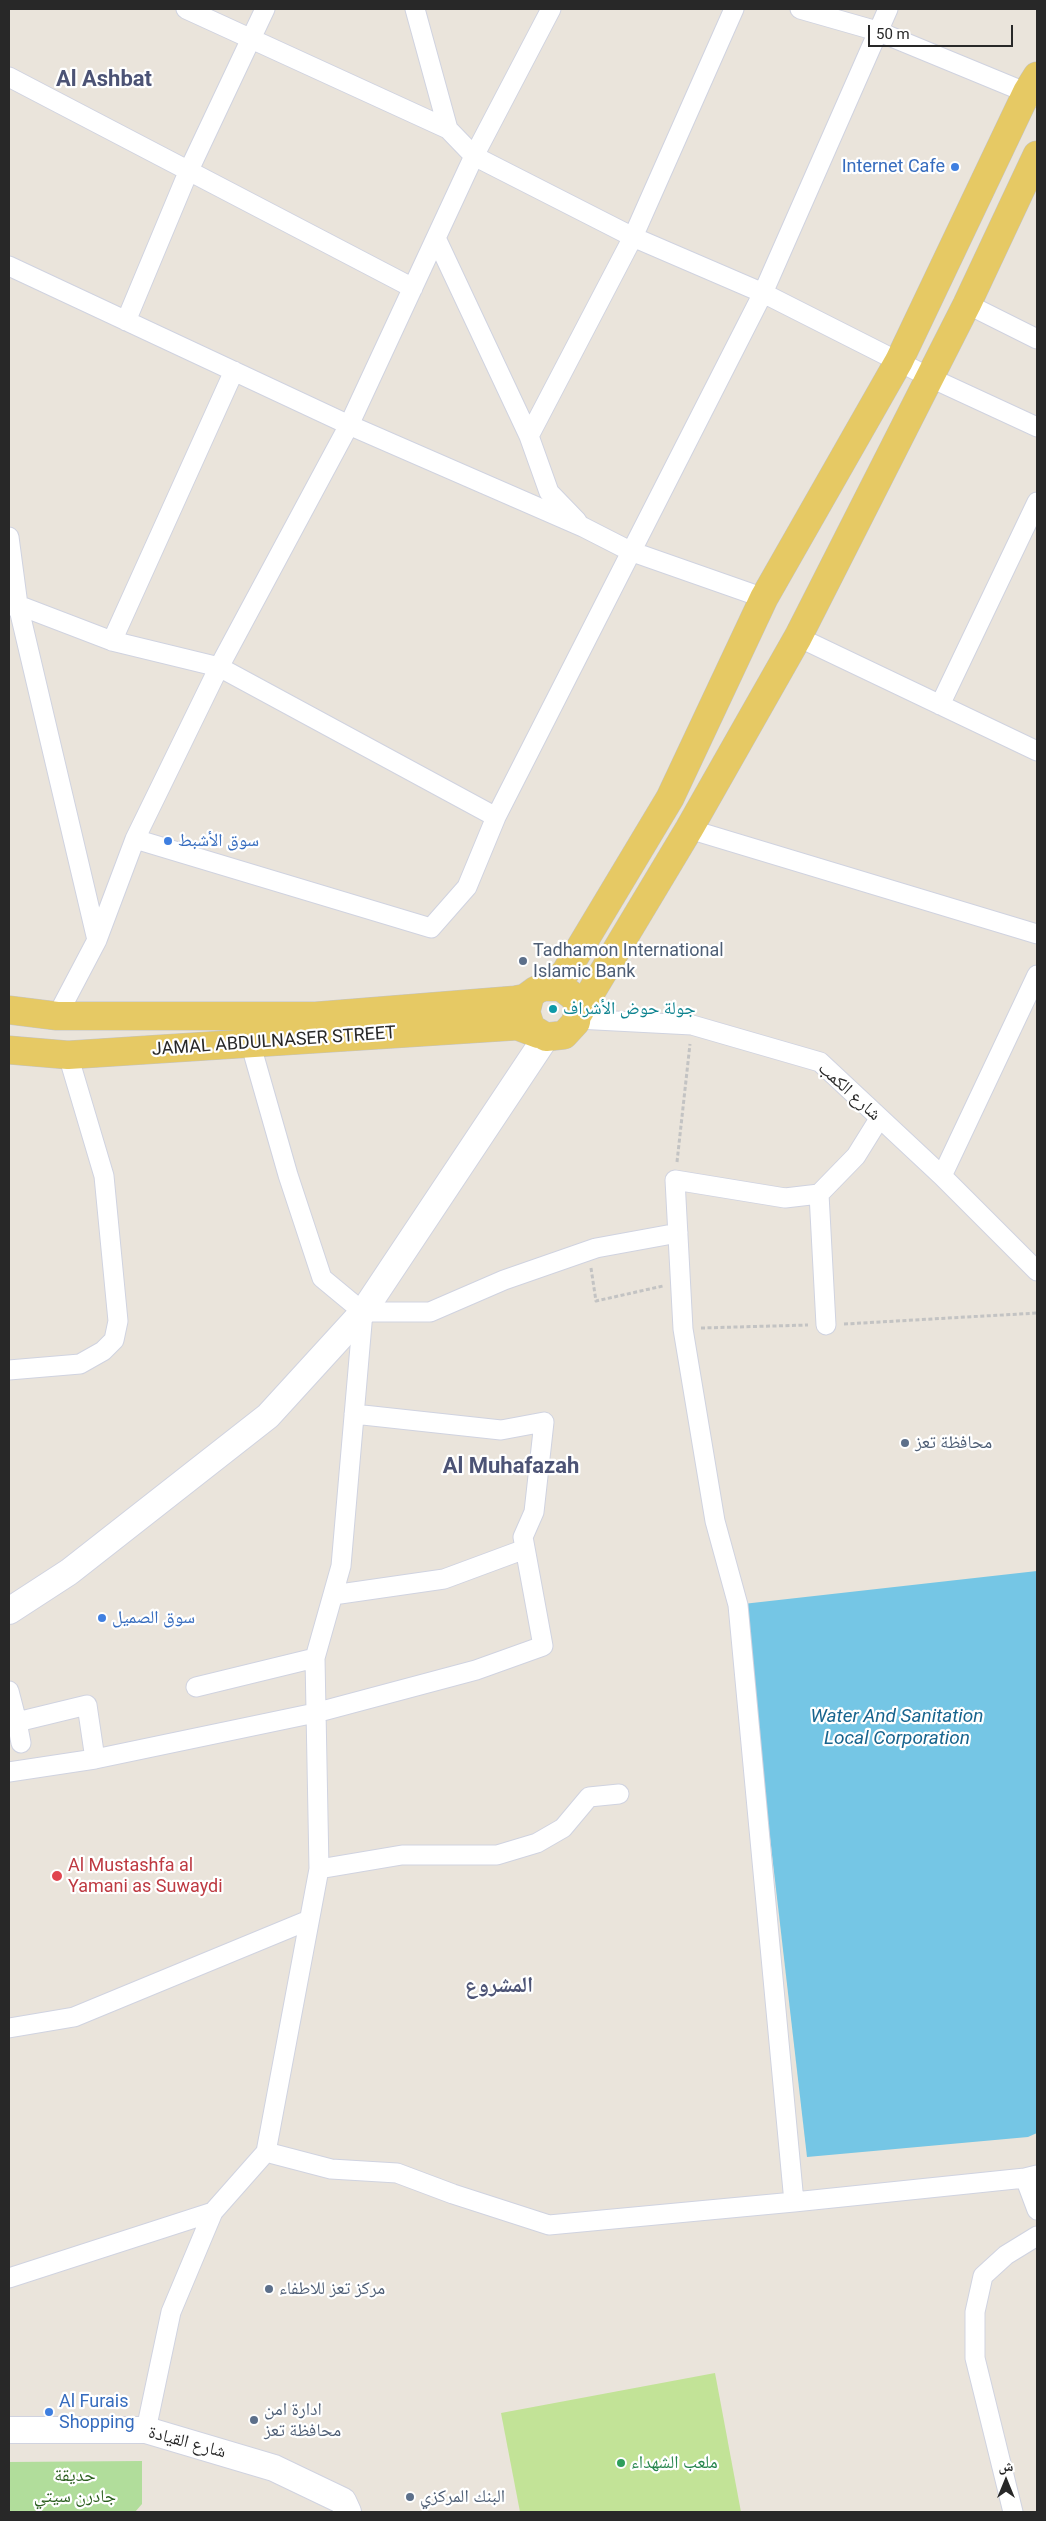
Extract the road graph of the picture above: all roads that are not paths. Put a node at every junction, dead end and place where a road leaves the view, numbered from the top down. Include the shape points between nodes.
1 (186, 9) edge
2 (265, 9) edge
3 (415, 9) edge
4 (428, 9) edge
5 (551, 9) edge
6 (734, 9) edge
7 (800, 9) edge
8 (888, 9) edge
9 (420, 31) junction
10 (877, 31) junction
11 (251, 40) junction
12 (9, 77) edge
13 (1034, 88) edge
14 (448, 129) junction
15 (1037, 155) edge
16 (474, 156) junction
17 (189, 170) junction
18 (1032, 184) edge
19 (633, 237) junction
20 (436, 238) junction
21 (9, 266) edge
22 (413, 288) junction
23 (763, 293) junction
24 (967, 304) junction
25 (126, 321) junction
26 (1037, 338) edge
27 (899, 360) junction
28 (234, 371) junction
29 (930, 378) junction
30 (349, 425) junction
31 (1037, 426) edge
32 (529, 436) junction
33 (1037, 502) edge
34 (583, 527) junction
35 (9, 537) edge
36 (630, 550) junction
37 (764, 598) junction
38 (13, 606) edge
39 (798, 637) junction
40 (112, 641) junction
41 (219, 668) junction
42 (940, 705) junction
43 (1037, 751) edge
44 (496, 817) junction
45 (689, 829) junction
46 (135, 838) junction
47 (1037, 934) edge
48 (97, 940) junction
49 (1037, 975) edge
50 (540, 988) junction
51 (9, 1010) edge
52 (56, 1016) junction
53 (578, 1016) junction
54 (542, 1035) junction
55 (250, 1042) junction
56 (9, 1050) edge
57 (68, 1055) junction
58 (879, 1119) junction
59 (942, 1176) junction
60 (819, 1194) junction
61 (678, 1233) junction
62 (1037, 1271) edge
63 (363, 1312) junction
64 (826, 1324) road end
65 (9, 1370) edge
66 (354, 1414) junction
67 (525, 1549) junction
68 (333, 1595) junction
69 (9, 1611) edge
70 (315, 1658) junction
71 (196, 1687) dead end
72 (9, 1691) edge
73 (315, 1713) junction
74 (17, 1722) junction
75 (21, 1743) dead end
76 (95, 1759) junction
77 (9, 1772) edge
78 (619, 1794) dead end
79 (319, 1868) junction
80 (309, 1920) junction
81 (9, 2028) edge
82 (266, 2152) junction
83 (1031, 2176) edge
84 (794, 2202) junction
85 (1037, 2210) edge
86 (213, 2212) junction
87 (1037, 2236) edge
88 (9, 2278) edge
89 (9, 2430) edge
90 (146, 2430) junction
91 (348, 2512) edge
92 (1013, 2512) edge

1 - 11 street
2 - 11 street
3 - 9 street
4 - 9 street
5 - 16 street
6 - 19 street
7 - 10 street
8 - 10 street
9 - 14 street
10 - 13 street
10 - 23 street
11 - 14 street
11 - 17 street
12 - 17 street
13 - 27 main road, JAMAL ABDULNASER STREET
14 - 16 street
15 - 18 main road
16 - 19 street
16 - 20 street
17 - 22 street
17 - 25 street
18 - 24 main road
19 - 23 street
19 - 32 street
20 - 22 street
20 - 32 street
21 - 25 street
22 - 30 street
23 - 27 street
23 - 36 street
24 - 26 street
24 - 29 main road
25 - 28 street
27 - 29 street
27 - 37 main road, JAMAL ABDULNASER STREET
28 - 30 street
28 - 40 street
29 - 31 street
29 - 39 main road
30 - 34 street
30 - 41 street
32 - 34 street via 550,492
33 - 42 street
34 - 36 street
35 - 38 street
36 - 37 street
36 - 44 street
37 - 50 main road, JAMAL ABDULNASER STREET via 670,798 565,973
38 - 40 street
38 - 48 street
39 - 42 street
39 - 45 main road
40 - 41 street
41 - 44 street
41 - 46 street
42 - 43 street
44 - 46 street via 467,887 431,928
45 - 47 street
45 - 53 main road
46 - 48 street
48 - 52 street
49 - 59 street
50 - 52 main road, JAMAL ABDULNASER STREET via 525,998 515,1000 316,1016
50 - 53 main road via 561,986 568,991 578,1005
50 - 54 main road via 530,996 526,1012 531,1028
51 - 52 main road, JAMAL ABDULNASER STREET
53 - 54 main road via 571,1030 564,1035
53 - 58 street, شارع الكمب via 692,1025 820,1062
54 - 55 main road, JAMAL ABDULNASER STREET via 517,1026
54 - 63 main road
55 - 57 main road, JAMAL ABDULNASER STREET
55 - 63 street via 322,1278
56 - 57 main road, JAMAL ABDULNASER STREET
57 - 65 street via 104,1176 118,1321 114,1340 103,1351 80,1364
58 - 59 street, شارع الكمب
58 - 60 street via 856,1156
59 - 62 street, شارع الكمب
60 - 61 street via 785,1198 676,1180
60 - 64 street
61 - 63 street via 588,1251 504,1280 430,1312
61 - 84 street via 683,1329 715,1521 738,1604
63 - 66 street
63 - 69 main road via 268,1416 69,1572
66 - 67 street via 501,1430 544,1422 534,1512 522,1537
66 - 68 street via 341,1566
67 - 68 street via 444,1579
67 - 73 street via 543,1646 476,1670
68 - 70 street
70 - 71 street
70 - 73 street
72 - 74 street
73 - 76 street
73 - 79 street
74 - 75 street
74 - 76 street via 87,1705
76 - 77 street
78 - 79 street via 589,1797 563,1828 537,1842 497,1855 402,1855
79 - 80 street
80 - 81 street via 74,2017
80 - 82 street
82 - 84 street via 331,2169 397,2173 549,2225
82 - 86 street
83 - 84 street
83 - 85 street
86 - 88 street
86 - 90 street via 171,2312
87 - 92 street via 1006,2254 983,2276 975,2312 975,2358
89 - 90 main road, شارع القيادة
90 - 91 main road, شارع القيادة via 274,2468 343,2501

